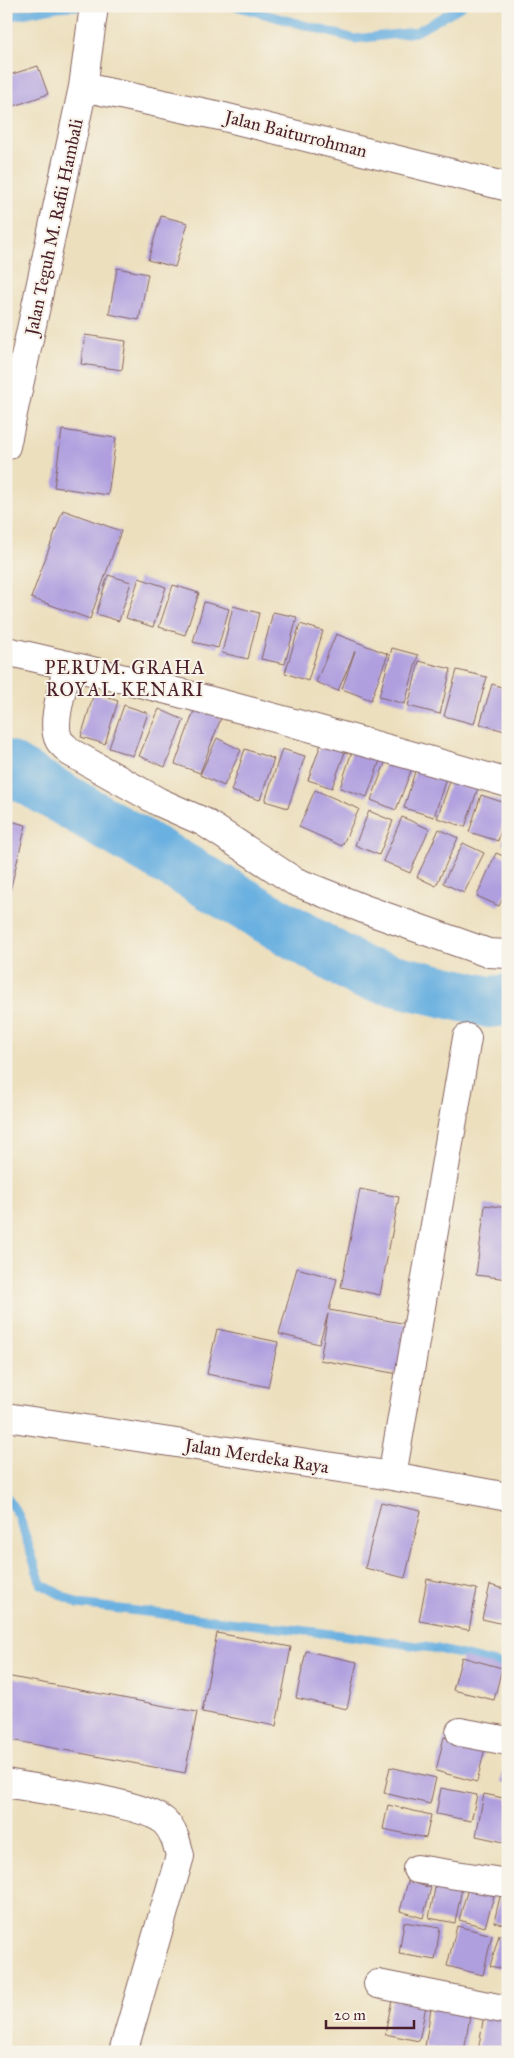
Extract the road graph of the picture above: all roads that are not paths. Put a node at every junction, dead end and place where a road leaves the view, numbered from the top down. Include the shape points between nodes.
1 (93, 14) edge
2 (83, 87) junction
3 (508, 187) edge
4 (6, 446) edge
5 (6, 651) edge
6 (68, 665) junction
7 (508, 783) edge
8 (508, 954) edge
9 (467, 1038) dead end
10 (6, 1417) edge
11 (392, 1476) junction
12 (508, 1497) edge
13 (460, 1732) dead end
14 (508, 1741) edge
15 (6, 1783) edge
16 (417, 1869) dead end
17 (508, 1883) edge
18 (378, 1984) dead end
19 (508, 2010) edge
20 (123, 2052) edge

1 - 2 street, Jalan Teguh M. Rafii Hambali
2 - 3 street, Jalan Baiturrohman via 220,116
2 - 4 street, Jalan Teguh M. Rafii Hambali
5 - 6 street
6 - 7 street via 340,734
6 - 8 street via 56,729 59,740 70,752 159,802 204,822 294,881 488,952
9 - 11 street
10 - 11 street, Jalan Merdeka Raya
11 - 12 street, Jalan Merdeka Raya
13 - 14 street
15 - 20 street via 136,1807 163,1820 175,1836 180,1856
16 - 17 street
18 - 19 street

